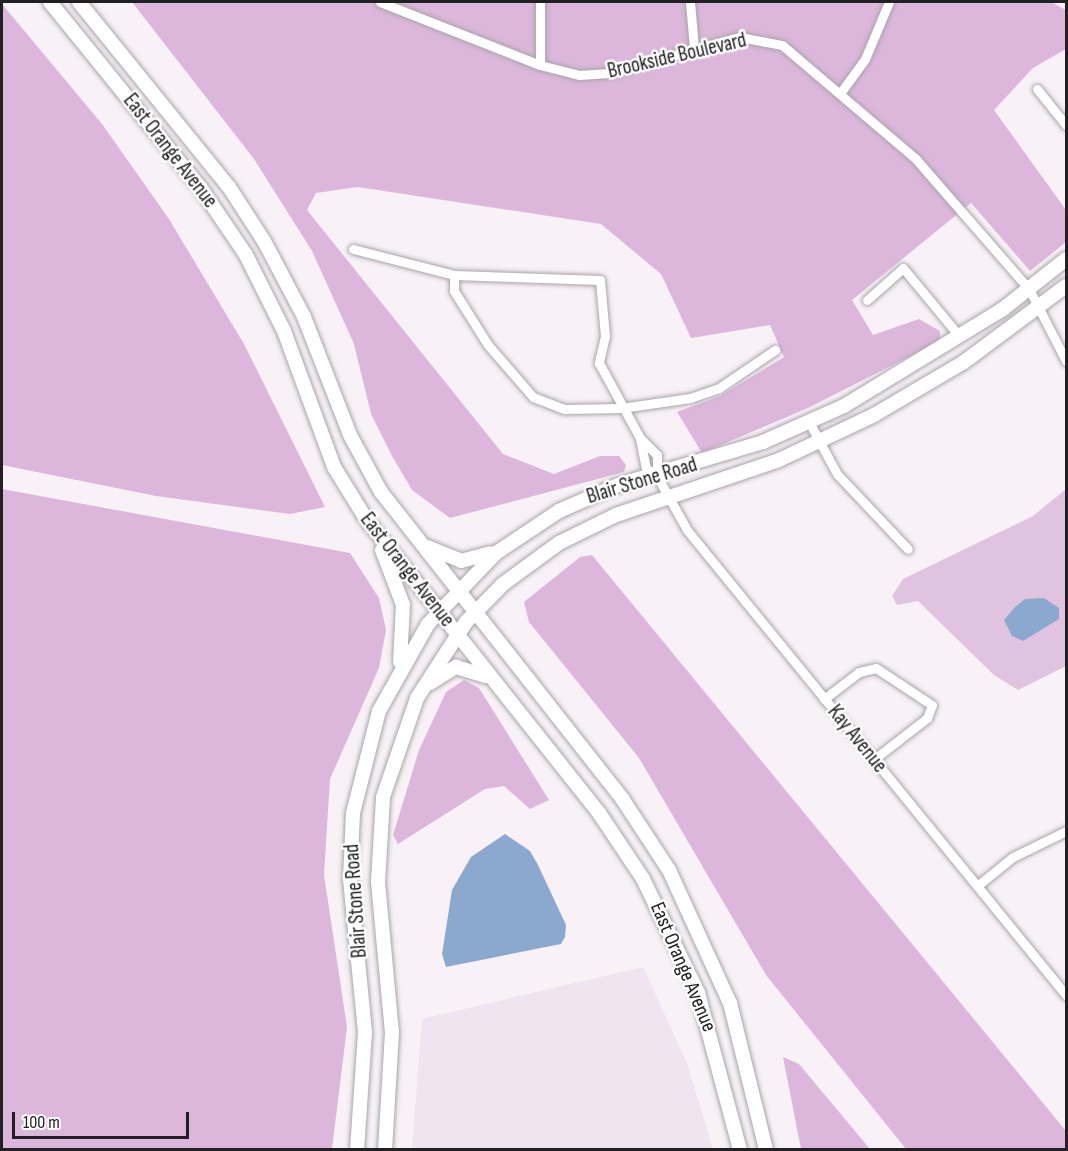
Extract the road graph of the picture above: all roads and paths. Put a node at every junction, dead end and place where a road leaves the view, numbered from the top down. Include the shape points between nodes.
1 (50, 2) edge
2 (78, 2) edge
3 (380, 2) edge
4 (540, 2) edge
5 (690, 2) edge
6 (889, 2) edge
7 (694, 48) junction
8 (540, 65) junction
9 (1037, 89) dead end
10 (841, 92) junction
11 (1066, 125) edge
12 (353, 249) dead end
13 (1066, 259) edge
14 (454, 275) junction
15 (1066, 286) edge
16 (1029, 289) junction
17 (867, 300) dead end
18 (1036, 311) junction
19 (960, 337) junction
20 (775, 350) dead end
21 (1066, 361) edge
22 (621, 408) junction
23 (809, 422) junction
24 (640, 438) junction
25 (817, 443) junction
26 (657, 476) junction
27 (668, 497) junction
28 (366, 519) junction
29 (510, 542) junction
30 (420, 543) junction
31 (908, 549) dead end
32 (458, 590) junction
33 (438, 611) junction
34 (474, 611) junction
35 (456, 634) junction
36 (398, 673) junction
37 (495, 683) junction
38 (417, 698) junction
39 (824, 699) junction
40 (873, 760) junction
41 (1066, 831) edge
42 (977, 886) junction
43 (1066, 995) edge
44 (357, 1149) edge
45 (385, 1149) edge
46 (740, 1149) edge
47 (766, 1149) edge

1 - 28 street, East Orange Avenue via 200,187 246,255 284,331 334,466
2 - 30 street, East Orange Avenue via 253,223 304,317 360,456
3 - 8 street, Brookside Boulevard
4 - 8 street
5 - 7 street
6 - 10 street via 865,59
7 - 8 street, Brookside Boulevard via 598,75
7 - 10 street, Brookside Boulevard via 740,37 771,40
9 - 11 street
10 - 16 street, Brookside Boulevard via 915,158
12 - 14 street
13 - 16 street, Blair Stone Road
14 - 22 street via 462,307 533,397 565,409
14 - 22 street via 600,280 605,336 599,363
15 - 18 street, Blair Stone Road
16 - 18 street
16 - 19 street, Blair Stone Road
17 - 19 street via 903,268
18 - 21 street
18 - 25 street, Blair Stone Road via 934,381
19 - 23 street, Blair Stone Road
20 - 22 street via 719,388
22 - 24 street
23 - 25 street
23 - 26 street, Blair Stone Road
24 - 26 street via 646,468
24 - 26 street via 657,454
25 - 27 street, Blair Stone Road
25 - 31 street via 837,474
26 - 27 street, Kay Avenue
26 - 29 street, Blair Stone Road via 578,501
27 - 34 street, Blair Stone Road via 559,543
27 - 39 street, Kay Avenue via 687,530
28 - 33 street, East Orange Avenue
28 - 36 street via 403,605
29 - 30 street via 469,561 444,556
29 - 32 street, Blair Stone Road
30 - 32 street, East Orange Avenue
32 - 33 street, Blair Stone Road
32 - 34 street, East Orange Avenue
33 - 35 street, East Orange Avenue
33 - 36 street, Blair Stone Road
34 - 35 street, Blair Stone Road
34 - 47 street, East Orange Avenue via 623,800 669,870 730,1003
35 - 37 street, East Orange Avenue
35 - 38 street, Blair Stone Road
36 - 44 street, Blair Stone Road via 365,752 351,833 365,1032
37 - 38 street via 471,668 450,668
37 - 46 street, East Orange Avenue via 600,813 663,916 712,1032
38 - 45 street, Blair Stone Road via 391,767 378,840 393,1032
39 - 40 street, Kay Avenue
39 - 40 street via 859,672 876,669 932,705 927,718
40 - 42 street, Kay Avenue
41 - 42 street via 1013,857
42 - 43 street, Kay Avenue

